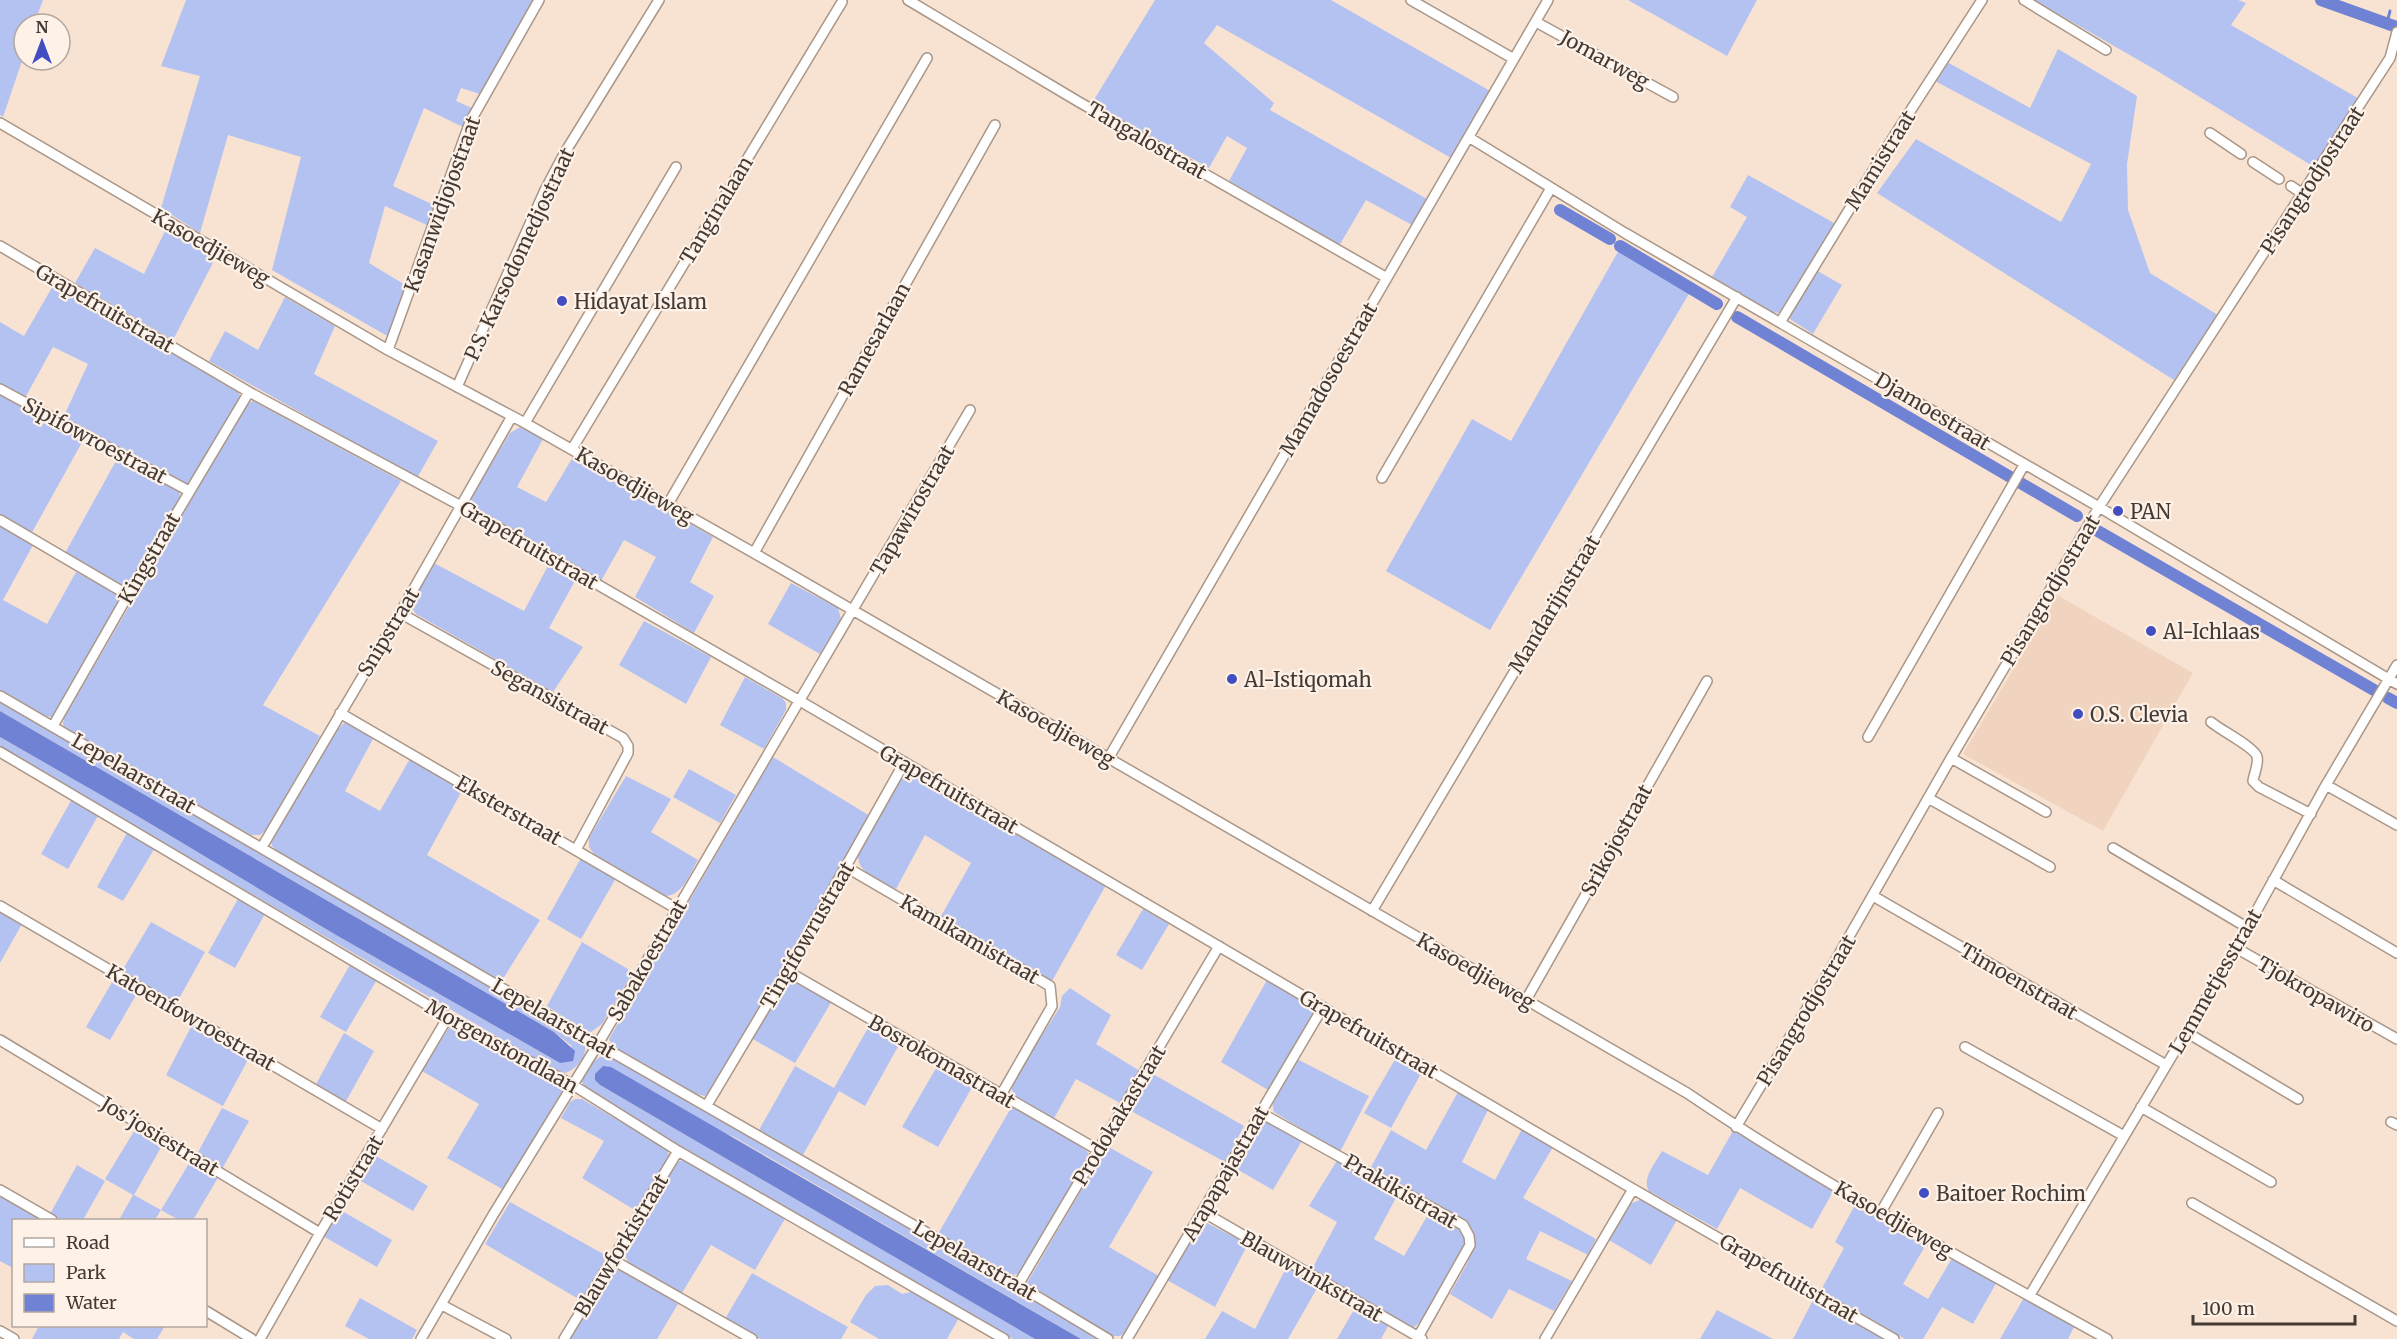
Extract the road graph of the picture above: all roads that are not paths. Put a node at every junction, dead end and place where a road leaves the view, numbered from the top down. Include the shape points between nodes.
1 (539, 0) edge
2 (659, 0) edge
3 (908, 0) edge
4 (1411, 0) edge
5 (1548, 0) edge
6 (1982, 0) edge
7 (2024, 0) edge
8 (842, 2) dead end
9 (1536, 22) junction
10 (2396, 34) edge
11 (2106, 50) dead end
12 (927, 58) dead end
13 (1514, 58) junction
14 (1673, 97) dead end
15 (0, 123) edge
16 (995, 125) dead end
17 (2210, 133) dead end
18 (1470, 138) junction
19 (2241, 154) dead end
20 (2253, 162) dead end
21 (676, 167) dead end
22 (2278, 179) dead end
23 (2291, 186) dead end
24 (1551, 188) junction
25 (2302, 194) junction
26 (0, 246) edge
27 (1387, 278) junction
28 (1737, 297) junction
29 (1781, 321) junction
30 (388, 350) junction
31 (457, 387) junction
32 (0, 389) edge
33 (249, 392) junction
34 (970, 410) dead end
35 (512, 416) junction
36 (525, 423) junction
37 (572, 449) junction
38 (2023, 469) junction
39 (1382, 478) dead end
40 (189, 491) junction
41 (668, 504) junction
42 (461, 506) junction
43 (2099, 507) junction
44 (0, 520) edge
45 (754, 553) junction
46 (128, 595) junction
47 (854, 610) junction
48 (400, 613) junction
49 (2397, 665) edge
50 (1707, 681) dead end
51 (2393, 682) edge
52 (0, 696) edge
53 (800, 701) junction
54 (340, 712) junction
55 (2211, 722) dead end
56 (53, 726) junction
57 (1868, 737) dead end
58 (0, 752) edge
59 (1951, 758) junction
60 (1108, 759) junction
61 (904, 762) junction
62 (2326, 785) junction
63 (1928, 798) junction
64 (2046, 812) dead end
65 (2311, 814) junction
66 (2397, 825) edge
67 (262, 847) junction
68 (2113, 848) dead end
69 (577, 849) junction
70 (846, 867) junction
71 (2050, 867) dead end
72 (2273, 880) junction
73 (1872, 896) junction
74 (0, 906) edge
75 (677, 909) junction
76 (1372, 911) junction
77 (2248, 928) junction
78 (1219, 946) junction
79 (2236, 948) junction
80 (2397, 953) edge
81 (787, 971) junction
82 (1526, 1000) junction
83 (1323, 1007) junction
84 (448, 1017) junction
85 (2186, 1032) junction
86 (2397, 1039) edge
87 (0, 1040) edge
88 (598, 1044) junction
89 (1965, 1047) dead end
90 (2166, 1065) junction
91 (573, 1085) junction
92 (1001, 1095) junction
93 (2298, 1099) dead end
94 (707, 1105) junction
95 (2141, 1107) junction
96 (1261, 1113) junction
97 (1938, 1113) dead end
98 (1736, 1127) junction
99 (382, 1129) junction
100 (2124, 1136) junction
101 (1098, 1150) junction
102 (678, 1151) junction
103 (2271, 1182) dead end
104 (1633, 1189) junction
105 (0, 1190) edge
106 (2192, 1203) dead end
107 (1203, 1212) junction
108 (1881, 1212) junction
109 (49, 1219) edge
110 (320, 1233) junction
111 (613, 1260) junction
112 (1018, 1285) junction
113 (2030, 1295) junction
114 (442, 1305) junction
115 (207, 1312) edge
116 (2397, 1321) edge
117 (0, 1331) edge
118 (1420, 1338) edge
119 (14, 1339) edge
120 (252, 1339) edge
121 (260, 1339) edge
122 (420, 1339) edge
123 (506, 1339) edge
124 (564, 1339) edge
125 (752, 1339) edge
126 (1004, 1339) edge
127 (1108, 1339) edge
128 (1127, 1339) edge
129 (1545, 1339) edge
130 (1894, 1339) edge
131 (2107, 1339) edge

1 - 30 street, Kasanwidjojostraat via 470,122
2 - 31 street, P.S. Karsodomedjostraat via 559,163
3 - 27 street, Tangalostraat
4 - 13 street
5 - 9 street, Mamadosoestraat
6 - 29 street, Mamistraat
7 - 11 street
8 - 37 street, Tanginalaan
9 - 13 street, Mamadosoestraat
9 - 14 street, Jomarweg
10 - 25 street, Pisangrodjostraat via 2390,58
12 - 41 street
13 - 18 street, Mamadosoestraat
15 - 30 street, Kasoedjieweg
16 - 45 street, Ramesarlaan
17 - 19 street
18 - 24 street, Djamoestraat
18 - 27 street, Mamadosoestraat
20 - 22 street
21 - 36 street
23 - 25 street
24 - 28 street, Djamoestraat
24 - 39 street
25 - 43 street, Pisangrodjostraat
26 - 33 street, Grapefruitstraat
27 - 60 street, Mamadosoestraat
28 - 29 street, Djamoestraat
28 - 76 street, Mandarijnstraat
29 - 38 street, Djamoestraat
30 - 31 street, Kasoedjieweg
31 - 35 street, Kasoedjieweg
32 - 40 street, Sipifowroestraat
33 - 40 street, Kingstraat
33 - 42 street, Grapefruitstraat
34 - 47 street, Tapawirostraat
35 - 36 street, Kasoedjieweg
35 - 42 street, Snipstraat
36 - 37 street, Kasoedjieweg
37 - 41 street, Kasoedjieweg
38 - 43 street, Djamoestraat
38 - 57 street
40 - 46 street, Kingstraat
41 - 45 street, Kasoedjieweg
42 - 48 street, Snipstraat
42 - 53 street, Grapefruitstraat
43 - 51 street, Djamoestraat
43 - 59 street, Pisangrodjostraat
44 - 46 street
45 - 47 street, Kasoedjieweg
46 - 56 street, Kingstraat
47 - 53 street, Sabakoestraat
47 - 60 street, Kasoedjieweg
48 - 54 street, Snipstraat
48 - 69 street, Segansistraat via 623,738 628,753
49 - 51 street, Lemmetjesstraat
50 - 82 street, Srikojostraat
51 - 62 street, Lemmetjesstraat
52 - 56 street, Lepelaarstraat
53 - 61 street, Grapefruitstraat
53 - 75 street, Sabakoestraat
54 - 67 street, Snipstraat
54 - 69 street, Eksterstraat
55 - 65 street via 2254,750 2258,758 2253,781 2259,787
56 - 67 street, Lepelaarstraat
58 - 84 street, Morgenstondlaan
59 - 63 street, Pisangrodjostraat
59 - 64 street
60 - 76 street, Kasoedjieweg
61 - 70 street, Tingifowrustraat
61 - 78 street, Grapefruitstraat
62 - 65 street, Lemmetjesstraat
62 - 66 street
63 - 71 street
63 - 73 street, Pisangrodjostraat
65 - 72 street, Lemmetjesstraat
67 - 88 street, Lepelaarstraat
68 - 77 street
69 - 75 street, Eksterstraat
70 - 81 street, Tingifowrustraat
70 - 92 street, Kamikamistraat via 1050,986 1052,1006
72 - 77 street, Lemmetjesstraat
72 - 80 street
73 - 90 street, Timoenstraat
73 - 98 street, Pisangrodjostraat
74 - 99 street, Katoenfowroestraat
75 - 88 street, Sabakoestraat
76 - 82 street, Kasoedjieweg
77 - 79 street, Lemmetjesstraat
78 - 83 street, Grapefruitstraat
78 - 101 street, Prodokakastraat
79 - 85 street, Lemmetjesstraat
79 - 86 street, Tjokropawiro
81 - 92 street, Bosrokomastraat
81 - 94 street, Tingifowrustraat
82 - 98 street, Kasoedjieweg via 1687,1093
83 - 96 street, Arapapajastraat
83 - 104 street, Grapefruitstraat
84 - 91 street, Morgenstondlaan
84 - 99 street, Rotistraat
85 - 90 street, Lemmetjesstraat
85 - 93 street
87 - 110 street, Jos'josiestraat
88 - 91 street, Sabakoestraat
88 - 94 street, Lepelaarstraat
89 - 100 street
90 - 95 street, Lemmetjesstraat
91 - 102 street, Morgenstondlaan
91 - 114 street, Sabakoestraat
92 - 101 street, Bosrokomastraat
94 - 112 street, Lepelaarstraat
95 - 100 street, Lemmetjesstraat
95 - 103 street
96 - 107 street, Arapapajastraat
96 - 118 street, Prakikistraat via 1463,1225 1470,1245
97 - 108 street
98 - 108 street, Kasoedjieweg
99 - 110 street, Rotistraat
100 - 113 street, Lemmetjesstraat
101 - 112 street, Prodokakastraat
102 - 111 street, Blauwforkistraat
102 - 126 street, Morgenstondlaan
104 - 129 street
104 - 130 street, Grapefruitstraat
105 - 109 street
106 - 116 street
107 - 118 street, Blauwvinkstraat
107 - 128 street, Arapapajastraat
108 - 113 street, Kasoedjieweg
110 - 121 street, Rotistraat
111 - 124 street, Blauwforkistraat
111 - 125 street
112 - 127 street, Lepelaarstraat
113 - 131 street, Kasoedjieweg
114 - 122 street, Sabakoestraat
114 - 123 street
115 - 120 street
117 - 119 street

